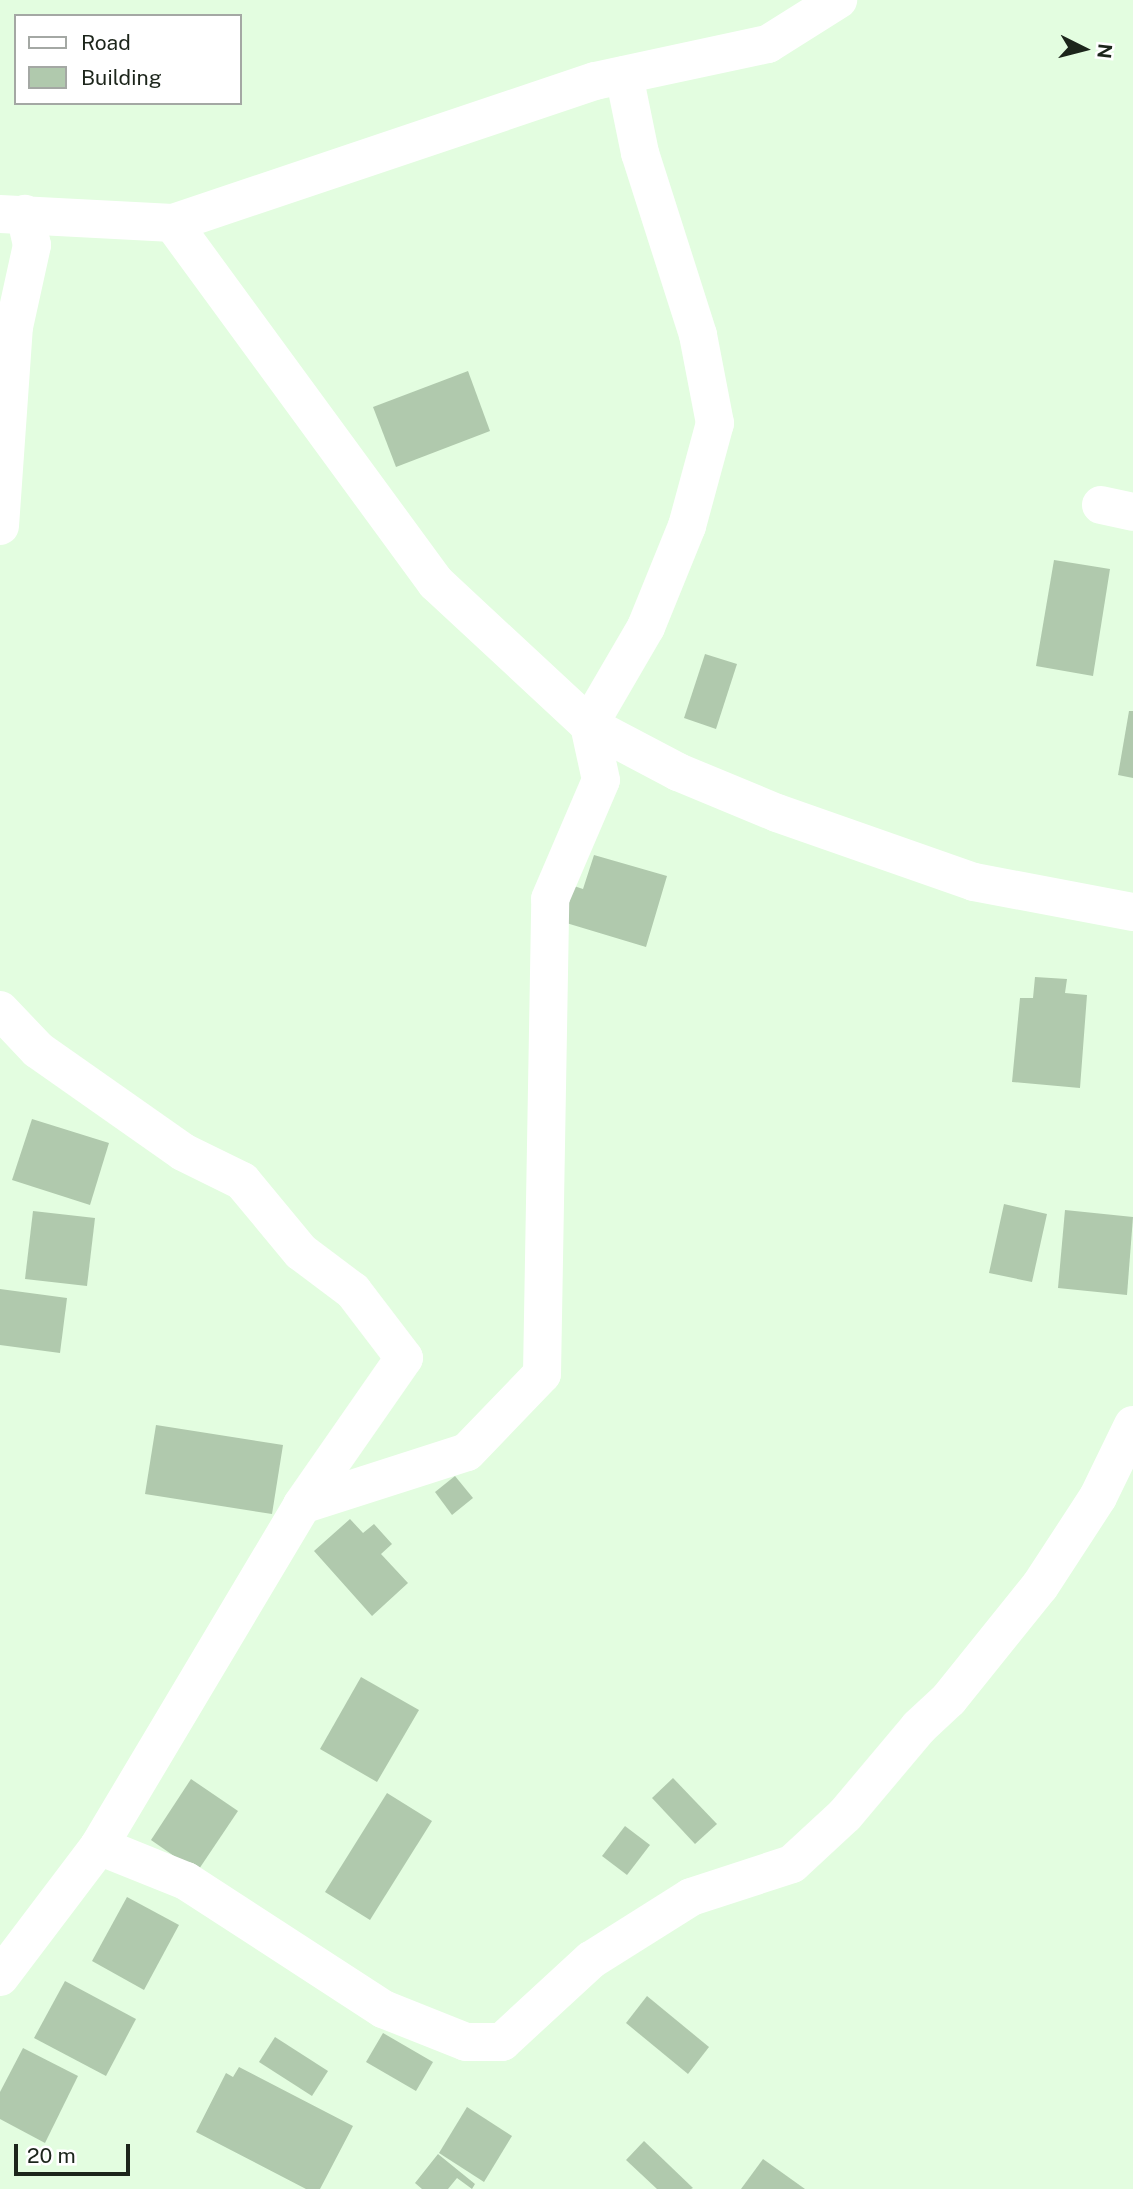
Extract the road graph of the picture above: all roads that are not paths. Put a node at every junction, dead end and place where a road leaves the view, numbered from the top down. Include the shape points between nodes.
1 (838, 0) edge
2 (624, 75) junction
3 (12, 214) edge
4 (173, 223) junction
5 (0, 526) edge
6 (589, 725) junction
7 (1133, 912) edge
8 (0, 1010) edge
9 (1133, 1425) edge
10 (302, 1505) junction
11 (99, 1846) junction
12 (0, 1977) edge

1 - 2 street via 768,44
2 - 4 street
2 - 6 street via 640,153 698,335 715,423 687,526 646,627
3 - 4 street
3 - 5 street via 32,245 14,327
4 - 6 street via 436,583
6 - 7 street via 678,772 764,808 974,882
6 - 10 street via 601,780 550,899 542,1374 467,1451
8 - 10 street via 38,1050 183,1152 242,1181 301,1252 353,1291 404,1358
9 - 11 street via 1098,1497 1040,1586 949,1699 919,1727 845,1815 792,1864 691,1897 591,1960 502,2042 466,2042 383,2009 186,1881
10 - 11 street
11 - 12 street

